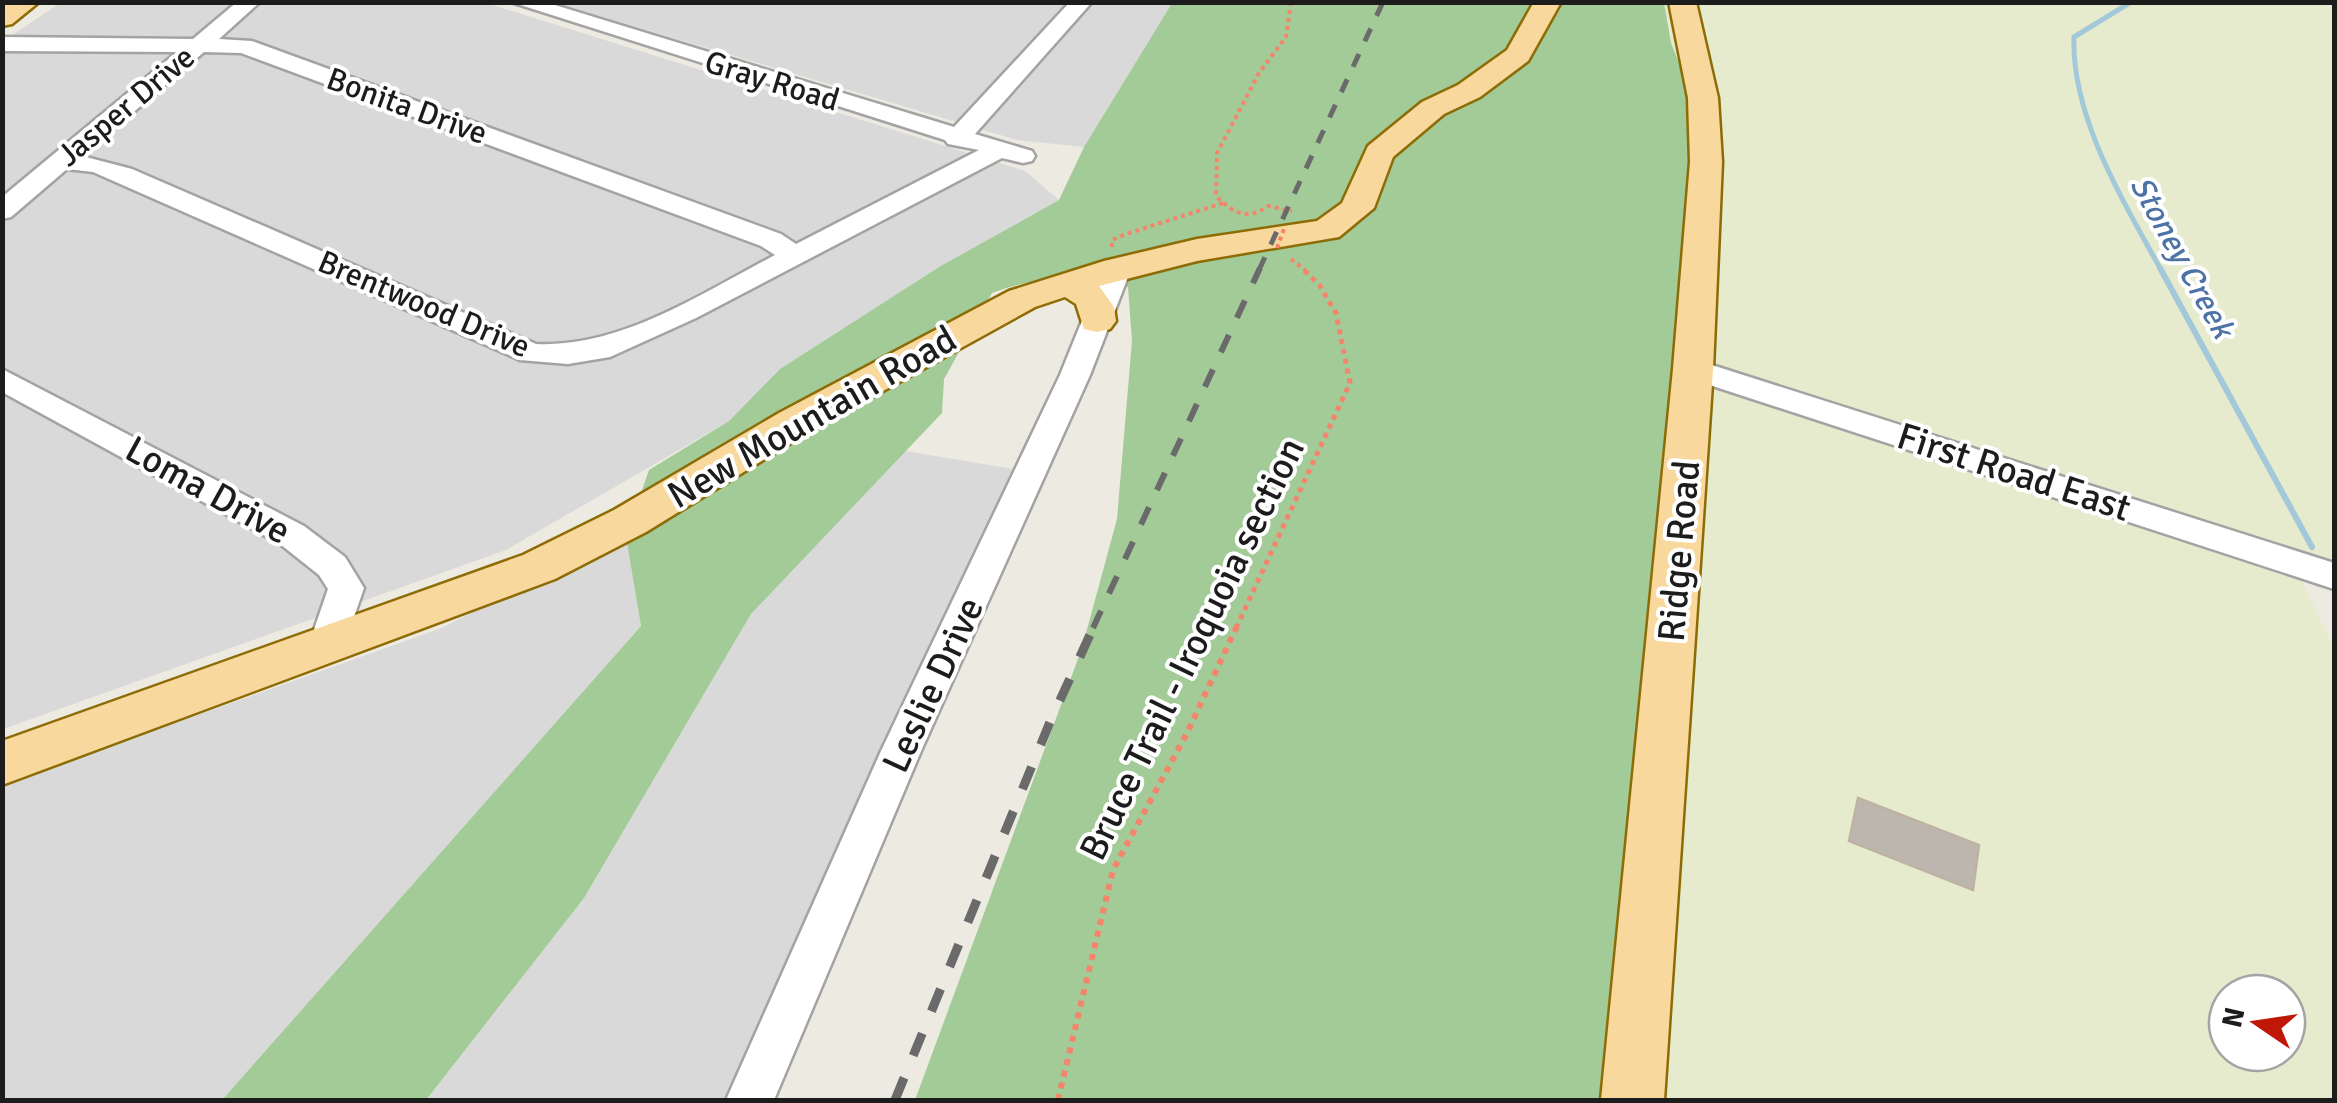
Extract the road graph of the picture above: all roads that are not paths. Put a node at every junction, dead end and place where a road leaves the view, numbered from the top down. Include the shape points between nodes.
1 (26, 2) edge
2 (250, 2) edge
3 (521, 2) edge
4 (1082, 2) edge
5 (1548, 2) edge
6 (1682, 2) edge
7 (2, 18) edge
8 (2, 44) edge
9 (199, 44) junction
10 (958, 138) junction
11 (1010, 153) joint
12 (62, 160) junction
13 (2, 210) edge
14 (795, 255) junction
15 (1115, 270) junction
16 (1065, 284) junction
17 (1097, 321) junction
18 (1693, 370) junction
19 (2, 379) edge
20 (2334, 576) edge
21 (327, 647) junction
22 (2, 763) edge
23 (750, 1100) edge
24 (1632, 1100) edge

1 - 7 main road
2 - 9 street, Jasper Drive
3 - 10 street, Gray Road
4 - 10 street
5 - 15 main road, New Mountain Road via 1518,55 1434,108 1379,153 1357,208 1341,222 1313,235 1249,239
6 - 18 main road, Ridge Road via 1703,98 1706,162
8 - 9 street, Bonita Drive
9 - 12 street, Jasper Drive
9 - 14 street, Bonita Drive via 265,53 771,240
10 - 11 street, Gray Road
11 - 14 street, Brentwood Drive
12 - 13 street, Jasper Drive
12 - 14 street, Brentwood Drive via 123,174 531,353 599,350
15 - 16 main road, New Mountain Road
15 - 17 street, Leslie Drive
16 - 17 main road via 1095,302
16 - 21 main road, New Mountain Road via 1006,308 539,567
17 - 23 street, Leslie Drive
18 - 20 street, First Road East
18 - 24 main road, Ridge Road
19 - 21 street, Loma Drive via 292,534 332,566 346,588
21 - 22 main road, New Mountain Road

